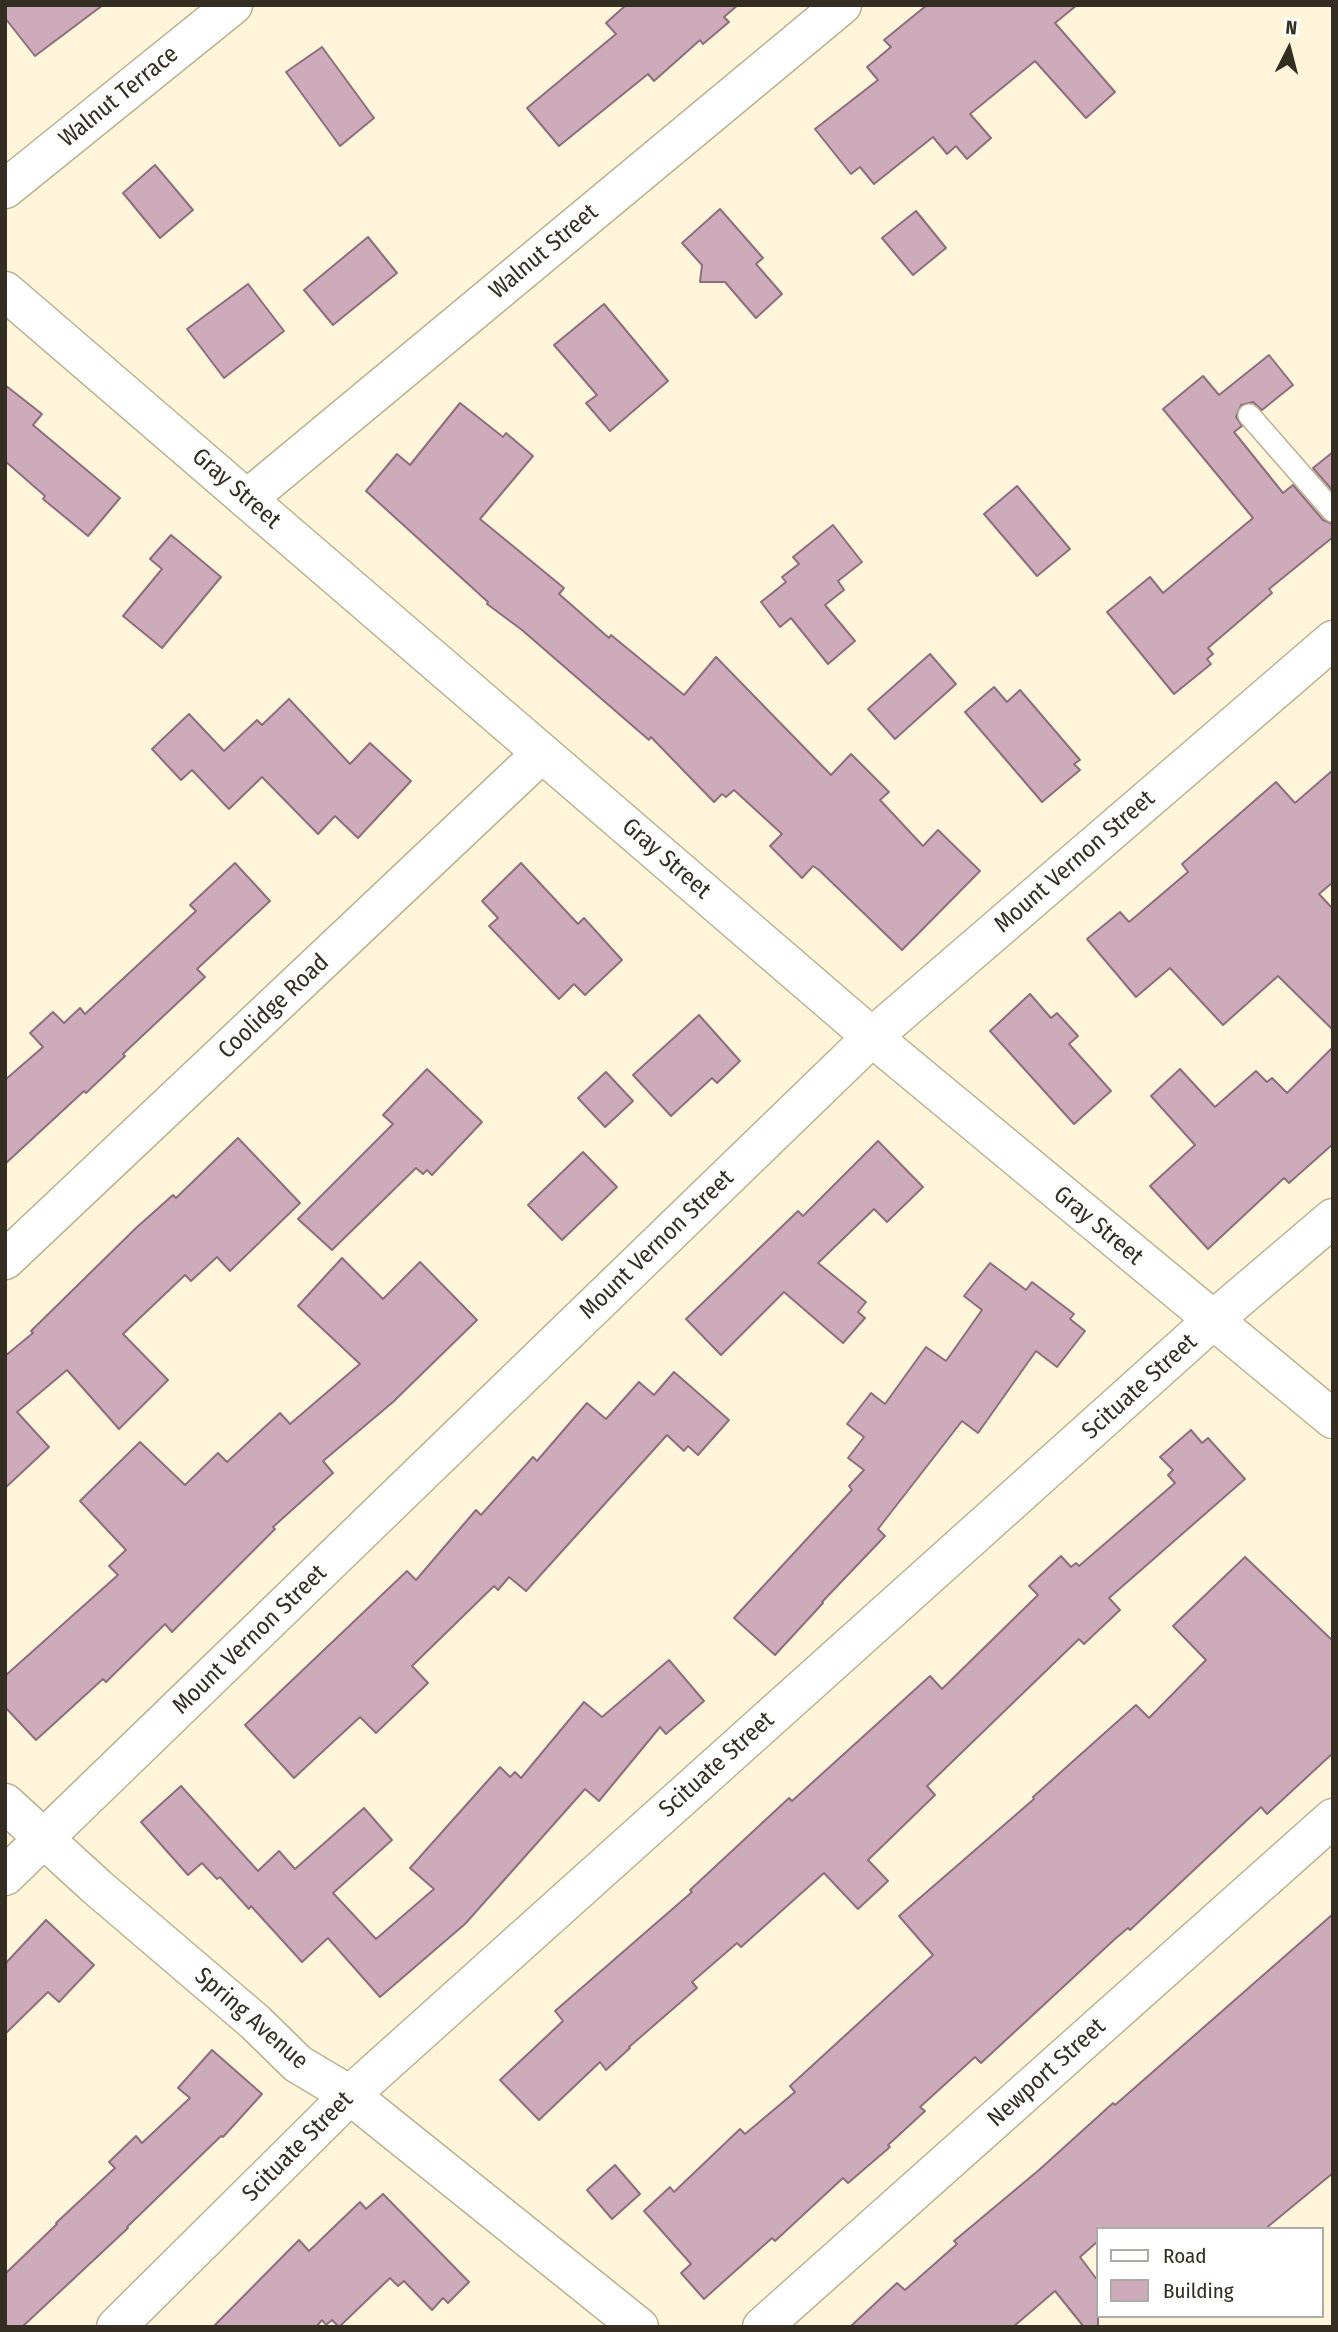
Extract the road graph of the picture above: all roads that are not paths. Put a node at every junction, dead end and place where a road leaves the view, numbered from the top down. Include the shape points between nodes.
1 (233, 5) edge
2 (827, 10) edge
3 (5, 190) edge
4 (5, 291) edge
5 (1249, 415) dead end
6 (247, 499) junction
7 (1333, 511) edge
8 (1333, 640) edge
9 (542, 753) junction
10 (872, 1037) junction
11 (1333, 1218) edge
12 (5, 1260) edge
13 (1212, 1321) junction
14 (1333, 1419) edge
15 (5, 1804) edge
16 (1333, 1818) edge
17 (45, 1840) junction
18 (5, 1876) edge
19 (350, 2095) junction
20 (116, 2327) edge
21 (639, 2327) edge
22 (762, 2327) edge

1 - 3 street, Walnut Terrace
2 - 6 street, Walnut Street
4 - 6 street, Gray Street
5 - 7 lane
6 - 9 street, Gray Street
8 - 10 street, Mount Vernon Street
9 - 10 street, Gray Street
9 - 12 street, Coolidge Road
10 - 13 street, Gray Street
10 - 17 street, Mount Vernon Street
11 - 13 street, Scituate Street
13 - 14 street, Gray Street
13 - 19 street, Scituate Street
15 - 17 street, Spring Avenue
16 - 22 street, Newport Street
17 - 18 street, Mount Vernon Street
17 - 19 street, Spring Avenue via 299,2064
19 - 20 street, Scituate Street
19 - 21 street, Spring Avenue

